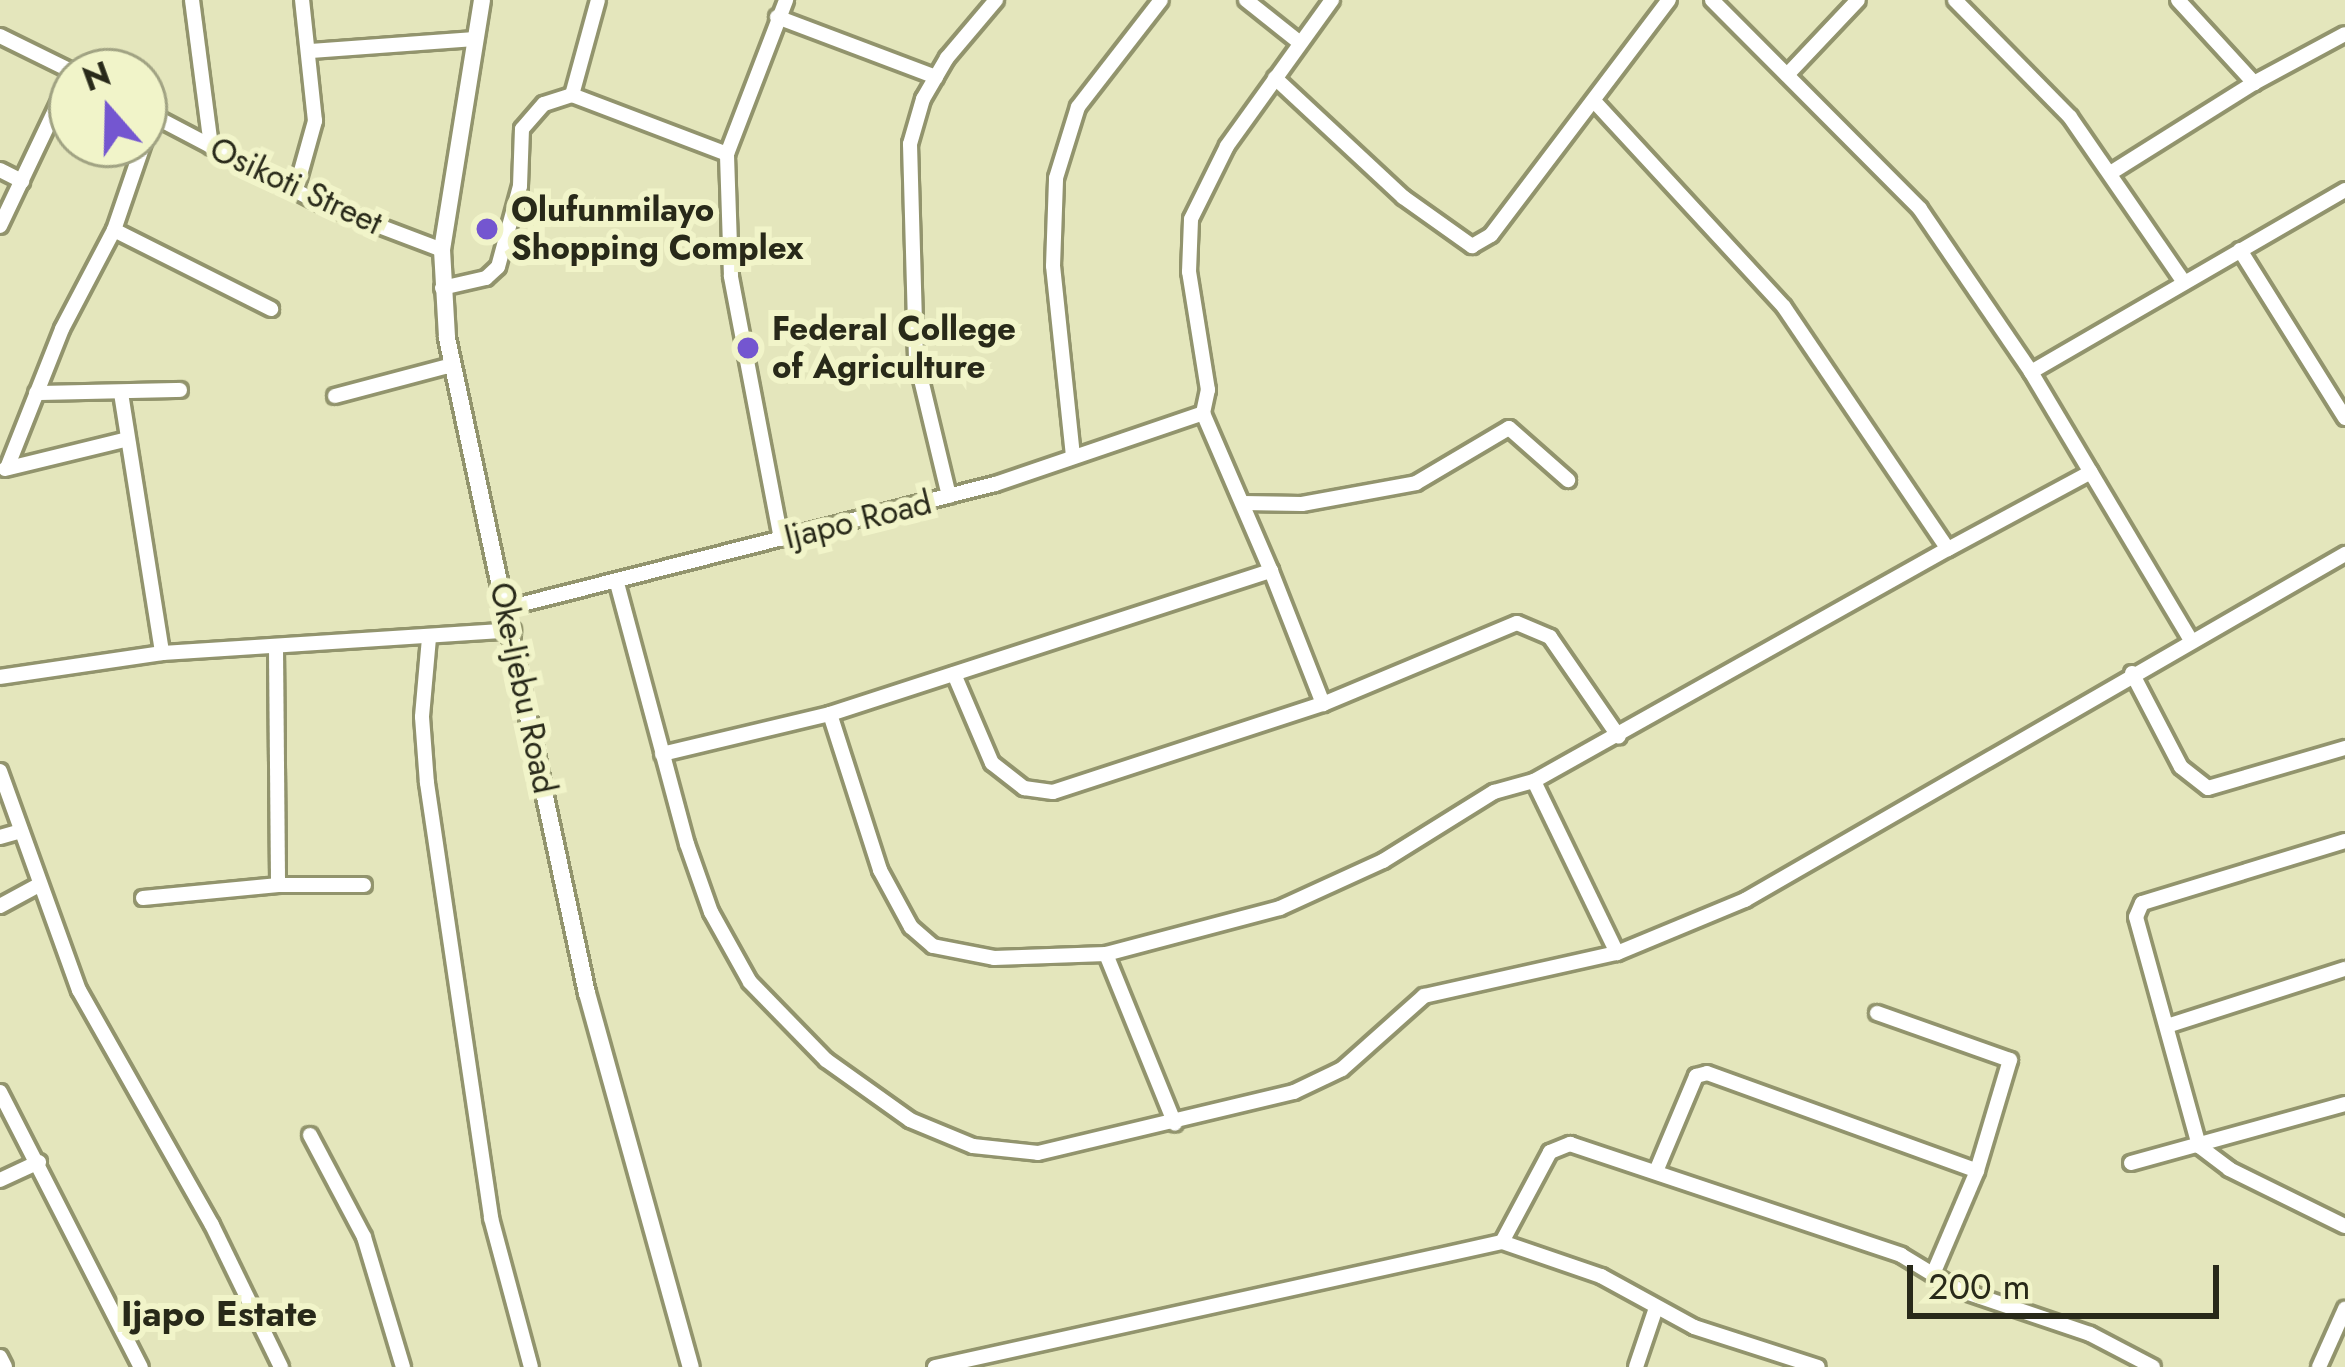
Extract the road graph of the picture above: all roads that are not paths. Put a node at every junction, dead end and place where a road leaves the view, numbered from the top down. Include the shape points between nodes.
1 (192, 0) edge
2 (302, 0) edge
3 (482, 0) edge
4 (598, 0) edge
5 (785, 0) edge
6 (995, 0) edge
7 (1161, 0) edge
8 (1246, 0) edge
9 (1332, 0) edge
10 (1669, 0) edge
11 (1712, 0) edge
12 (1858, 0) edge
13 (1955, 0) edge
14 (2177, 0) edge
15 (777, 16) junction
16 (2345, 34) edge
17 (0, 36) edge
18 (475, 39) junction
19 (1300, 43) junction
20 (311, 51) junction
21 (48, 60) edge
22 (1787, 75) junction
23 (936, 77) junction
24 (1275, 78) junction
25 (2254, 83) junction
26 (572, 95) junction
27 (1594, 101) junction
28 (48, 123) edge
29 (168, 124) edge
30 (211, 147) junction
31 (727, 154) junction
32 (132, 168) edge
33 (0, 170) edge
34 (2112, 172) junction
35 (22, 181) junction
36 (296, 190) junction
37 (2345, 190) edge
38 (0, 226) edge
39 (114, 230) junction
40 (442, 250) junction
41 (2240, 250) junction
42 (2184, 282) junction
43 (442, 289) junction
44 (271, 309) dead end
45 (452, 364) junction
46 (2031, 372) junction
47 (180, 390) dead end
48 (36, 393) junction
49 (121, 393) junction
50 (335, 396) dead end
51 (1203, 413) junction
52 (2345, 418) edge
53 (124, 440) junction
54 (1073, 456) junction
55 (4, 469) edge
56 (2091, 472) junction
57 (1568, 480) dead end
58 (950, 496) junction
59 (1243, 503) junction
60 (781, 539) junction
61 (1948, 549) junction
62 (2345, 554) edge
63 (1271, 571) junction
64 (617, 583) junction
65 (507, 608) junction
66 (513, 630) junction
67 (428, 638) junction
68 (2191, 640) junction
69 (276, 650) junction
70 (162, 653) junction
71 (2132, 673) junction
72 (954, 674) junction
73 (0, 677) edge
74 (1323, 704) junction
75 (830, 714) junction
76 (1619, 737) junction
77 (2345, 748) edge
78 (662, 754) junction
79 (0, 771) edge
80 (1534, 781) junction
81 (21, 832) junction
82 (0, 837) edge
83 (2345, 841) edge
84 (278, 885) junction
85 (364, 885) dead end
86 (37, 886) junction
87 (142, 898) dead end
88 (0, 906) edge
89 (1617, 953) junction
90 (1106, 954) junction
91 (2345, 969) edge
92 (1876, 1013) dead end
93 (2167, 1027) junction
94 (0, 1092) edge
95 (2345, 1104) edge
96 (1175, 1124) junction
97 (310, 1135) dead end
98 (2199, 1146) junction
99 (39, 1162) junction
100 (2132, 1163) dead end
101 (1658, 1169) junction
102 (1977, 1171) junction
103 (0, 1180) edge
104 (2345, 1226) edge
105 (1502, 1242) junction
106 (1933, 1274) junction
107 (1656, 1308) junction
108 (2345, 1310) edge
109 (0, 1357) edge
110 (993, 1362) edge
111 (5, 1367) edge
112 (141, 1367) edge
113 (281, 1367) edge
114 (403, 1367) edge
115 (531, 1367) edge
116 (691, 1367) edge
117 (935, 1367) edge
118 (1636, 1367) edge
119 (1818, 1367) edge
120 (2152, 1367) edge
121 (2319, 1367) edge

1 - 30 street
2 - 20 street
3 - 18 main road, Oke-Ijebu Road
4 - 26 street
5 - 15 street
6 - 23 street
7 - 54 street via 1078,107 1056,178 1053,266
8 - 19 street
9 - 19 street
10 - 27 street
11 - 22 street
12 - 22 street
13 - 34 street via 2030,69
14 - 25 street
15 - 23 street
15 - 31 street
16 - 25 street
17 - 21 street
18 - 20 street
18 - 40 main road, Oke-Ijebu Road
19 - 24 street
20 - 36 street via 315,121
22 - 46 street via 1920,209
23 - 58 street via 910,144 907,194 916,359
24 - 27 street via 1403,197 1472,247 1491,235
24 - 51 street via 1227,146 1191,219 1189,272 1208,390
25 - 34 street
26 - 31 street
26 - 43 street via 535,110 522,129 520,186 498,267
27 - 61 street via 1784,307
28 - 35 street
29 - 30 street, Osikoti Street
30 - 36 street, Osikoti Street
31 - 60 street via 731,276
32 - 39 street
33 - 35 street
34 - 42 street
35 - 38 street
36 - 40 street, Osikoti Street
37 - 41 street
39 - 44 street
39 - 48 street
40 - 43 main road, Oke-Ijebu Road
41 - 42 street
41 - 52 street
42 - 46 street
43 - 45 main road, Oke-Ijebu Road
45 - 50 street
45 - 65 main road, Oke-Ijebu Road
46 - 56 street
47 - 49 street
48 - 49 street
48 - 55 street
49 - 53 street
51 - 54 street, Ijapo Road
51 - 59 street
53 - 55 street
53 - 70 street
54 - 58 street, Ijapo Road
56 - 61 street
56 - 68 street
57 - 59 street via 1509,428 1416,483 1318,502
58 - 60 street, Ijapo Road
59 - 63 street
60 - 64 street, Ijapo Road
61 - 76 street
62 - 68 street
63 - 72 street
63 - 74 street
64 - 65 street, Ijapo Road
64 - 78 street
65 - 66 main road, Oke-Ijebu Road
66 - 67 street
66 - 116 main road, Oke-Ijebu Road via 587,993
67 - 69 street
67 - 115 street via 427,783 491,1218
68 - 71 street
69 - 70 street
69 - 84 street
70 - 73 street
71 - 77 street via 2181,767 2207,788
71 - 89 street via 1745,900
72 - 74 street via 992,763 1024,788 1053,792
72 - 75 street
74 - 76 street via 1528,624 1550,637
75 - 78 street
75 - 90 street via 880,870 911,927 933,946 978,956
76 - 80 street
78 - 96 street via 730,950 778,1017 865,1091 944,1137 1002,1152 1075,1149
79 - 81 street
80 - 89 street
80 - 90 street via 1494,792 1338,885
81 - 82 street
81 - 86 street
83 - 93 street via 2136,908
84 - 85 street
84 - 87 street
86 - 88 street
86 - 113 street via 118,1067 190,1183
89 - 96 street via 1424,996 1318,1082
90 - 96 street
91 - 93 street
92 - 102 street via 2010,1060
93 - 98 street
94 - 99 street
95 - 98 street
97 - 114 street via 364,1237
98 - 100 street
98 - 104 street
99 - 103 street
99 - 112 street
101 - 102 street via 1696,1076 1707,1073
101 - 105 street via 1560,1147
101 - 106 street
102 - 106 street
105 - 107 street via 1600,1276
105 - 110 street
106 - 120 street via 1991,1304 2090,1334
107 - 118 street
107 - 119 street
108 - 121 street
109 - 111 street
110 - 117 street

